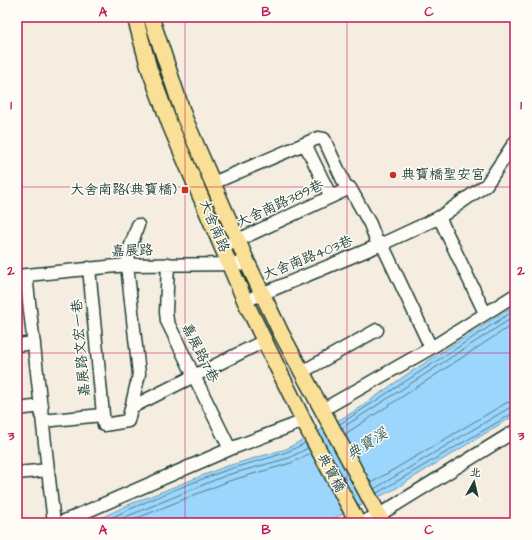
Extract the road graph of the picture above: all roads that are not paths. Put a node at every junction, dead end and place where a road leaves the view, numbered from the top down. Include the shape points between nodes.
1 (134, 17) edge
2 (151, 17) edge
3 (515, 142) edge
4 (305, 144) junction
5 (213, 183) junction
6 (349, 189) junction
7 (331, 197) junction
8 (439, 217) junction
9 (138, 225) dead end
10 (238, 240) junction
11 (380, 245) junction
12 (223, 247) junction
13 (168, 264) junction
14 (248, 264) junction
15 (128, 265) junction
16 (230, 265) junction
17 (89, 268) junction
18 (22, 275) edge
19 (262, 293) junction
20 (515, 294) edge
21 (245, 301) junction
22 (485, 313) junction
23 (377, 330) dead end
24 (264, 341) junction
25 (34, 343) junction
26 (17, 345) edge
27 (431, 348) junction
28 (302, 372) junction
29 (195, 375) junction
30 (42, 406) junction
31 (132, 407) junction
32 (17, 409) edge
33 (324, 413) junction
34 (103, 420) junction
35 (43, 421) junction
36 (306, 426) junction
37 (515, 431) edge
38 (230, 449) junction
39 (48, 470) junction
40 (17, 473) edge
41 (379, 515) edge
42 (357, 521) edge
43 (54, 523) edge
44 (60, 523) edge

1 - 12 main road, 大舍南路 via 170,125
2 - 5 main road, 大舍南路 via 185,119
3 - 8 street, 大舍南路403巷 via 486,185
4 - 5 street
4 - 6 street via 324,138
4 - 7 street
5 - 10 main road, 大舍南路
6 - 7 street, 大舍南路389巷
6 - 11 street
7 - 10 street, 大舍南路389巷
8 - 11 street, 大舍南路403巷
8 - 22 street
9 - 15 street via 130,248
10 - 12 street, 大舍南路389巷
10 - 14 main road, 大舍南路
11 - 19 street, 大舍南路403巷
11 - 27 street
12 - 16 main road, 大舍南路
13 - 15 street, 嘉展路
13 - 16 street, 嘉展路
13 - 29 street, 嘉展路7巷 via 167,321
14 - 16 street, 嘉展路
14 - 19 main road, 大舍南路
15 - 17 street, 嘉展路
15 - 31 street via 139,374
16 - 21 main road, 大舍南路
17 - 18 street, 嘉展路
17 - 34 street, 嘉展路文宏一巷
18 - 25 street
19 - 21 street, 大舍南路403巷
19 - 28 main road, 大舍南路
20 - 22 street
21 - 24 main road, 大舍南路
22 - 27 street
23 - 28 street
24 - 29 street
24 - 36 main road, 大舍南路
25 - 26 street
25 - 30 street
27 - 33 street
28 - 33 main road, 大舍南路
29 - 31 street
29 - 38 street, 嘉展路7巷
30 - 32 street
30 - 35 street
31 - 34 street via 128,421
33 - 41 main road, 典寶橋
34 - 35 street
35 - 39 street
36 - 38 street
36 - 42 main road, 典寶橋
37 - 41 street
38 - 44 street
39 - 40 street
39 - 43 street
41 - 42 street

